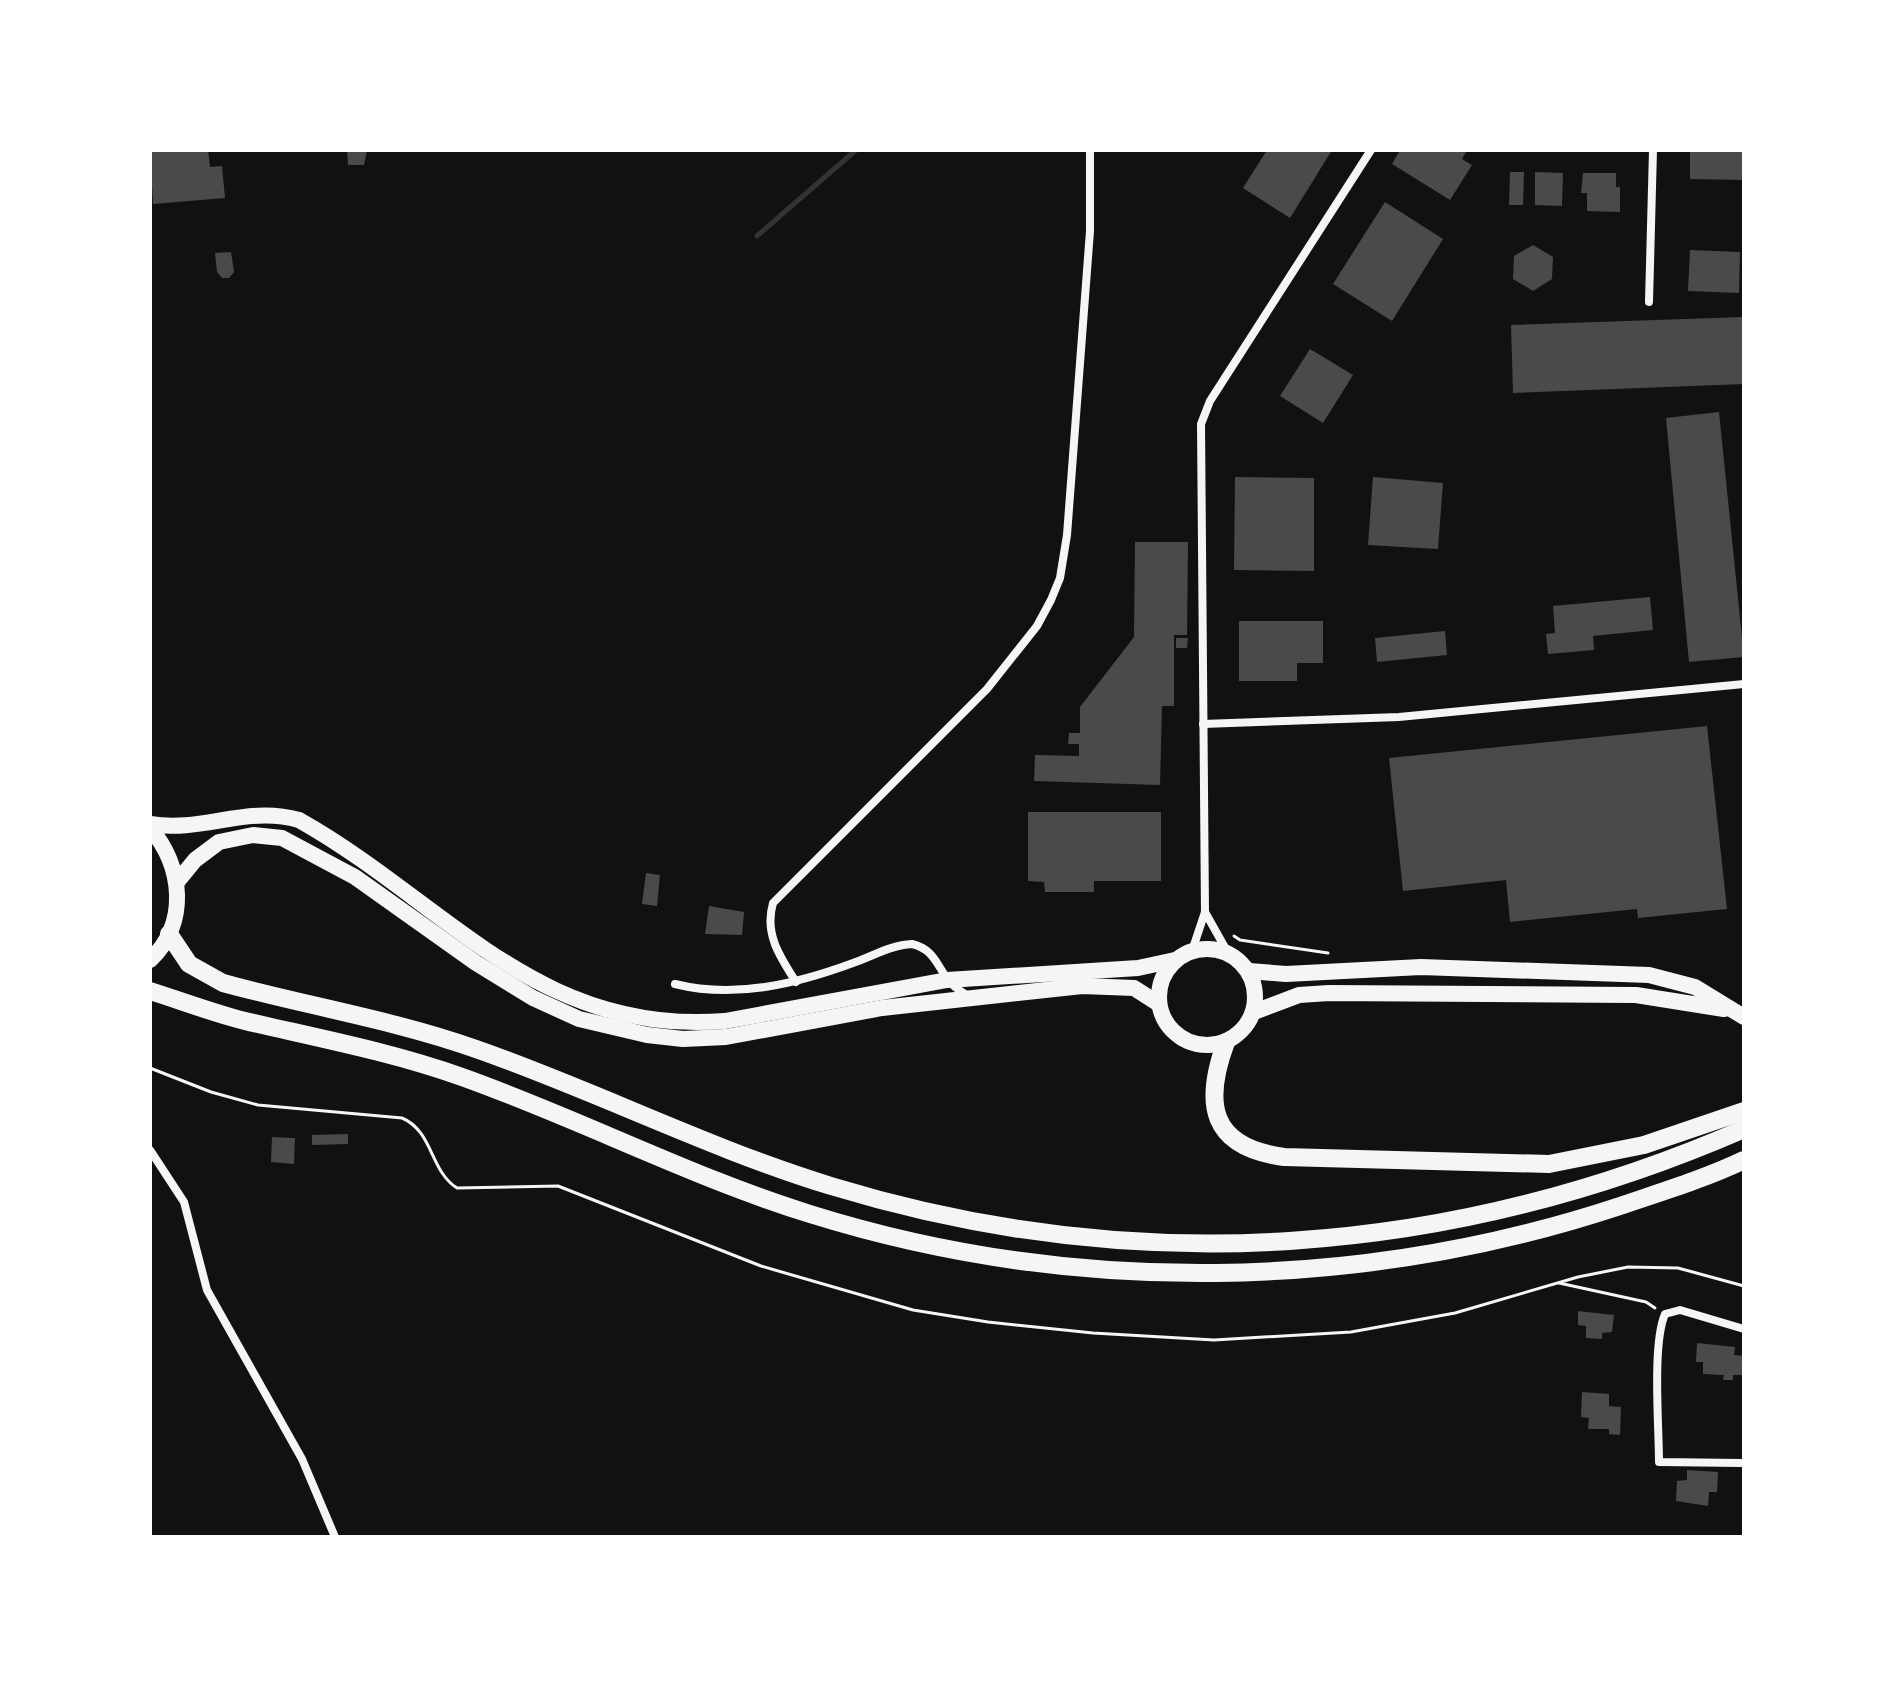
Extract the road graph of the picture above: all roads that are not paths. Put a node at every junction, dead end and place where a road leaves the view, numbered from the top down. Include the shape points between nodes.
1 (1090, 150) edge
2 (1371, 150) edge
3 (1653, 150) edge
4 (1649, 302) dead end
5 (1744, 684) edge
6 (1203, 724) junction
7 (150, 826) edge
8 (177, 882) junction
9 (1205, 912) junction
10 (169, 934) junction
11 (1192, 951) junction
12 (1228, 953) junction
13 (150, 960) edge
14 (1175, 960) junction
15 (1249, 971) junction
16 (947, 980) junction
17 (796, 982) junction
18 (675, 984) dead end
19 (150, 991) edge
20 (971, 998) junction
21 (1159, 1004) junction
22 (1254, 1012) junction
23 (1739, 1014) edge
24 (1226, 1042) junction
25 (1744, 1111) edge
26 (1744, 1129) edge
27 (150, 1150) edge
28 (1744, 1160) edge
29 (1744, 1329) edge
30 (1742, 1463) edge
31 (335, 1537) edge

1 - 17 street via 1090,231 1060,578 1037,626 987,689 773,903 773,944
2 - 6 street via 1203,414
3 - 4 street
5 - 6 street via 1399,717
6 - 9 street
7 - 8 main road via 172,861
7 - 16 main road via 172,828 242,814 280,815 316,830 533,980 617,1014 673,1022 725,1021
8 - 10 main road
8 - 20 main road via 219,842 253,835 282,838 355,877 533,998 579,1019 647,1035 726,1037 882,1008
9 - 11 street
9 - 12 street
10 - 13 main road
10 - 26 highway via 189,964 223,983 475,1048 814,1181 959,1220 1094,1240 1289,1243 1454,1222 1644,1169
11 - 12 main road
11 - 14 main road
12 - 15 main road
14 - 16 main road via 1138,968
14 - 21 main road via 1162,981
15 - 22 main road
15 - 23 main road via 1421,967 1649,975 1695,987
16 - 17 street via 936,959 912,944
16 - 20 street
17 - 18 street via 741,990
19 - 28 highway via 463,1077 810,1214 932,1245 1039,1263 1218,1274 1391,1260 1541,1230
20 - 21 main road via 1111,986 1134,988
21 - 24 main road via 1183,1039
22 - 23 main road via 1299,995 1329,993 1636,995
22 - 24 main road via 1243,1030
24 - 25 highway via 1212,1087 1218,1114 1237,1143 1284,1157 1549,1164 1632,1149
27 - 31 street via 184,1202 207,1290 302,1459
29 - 30 street via 1680,1310 1665,1314 1660,1354 1659,1462

